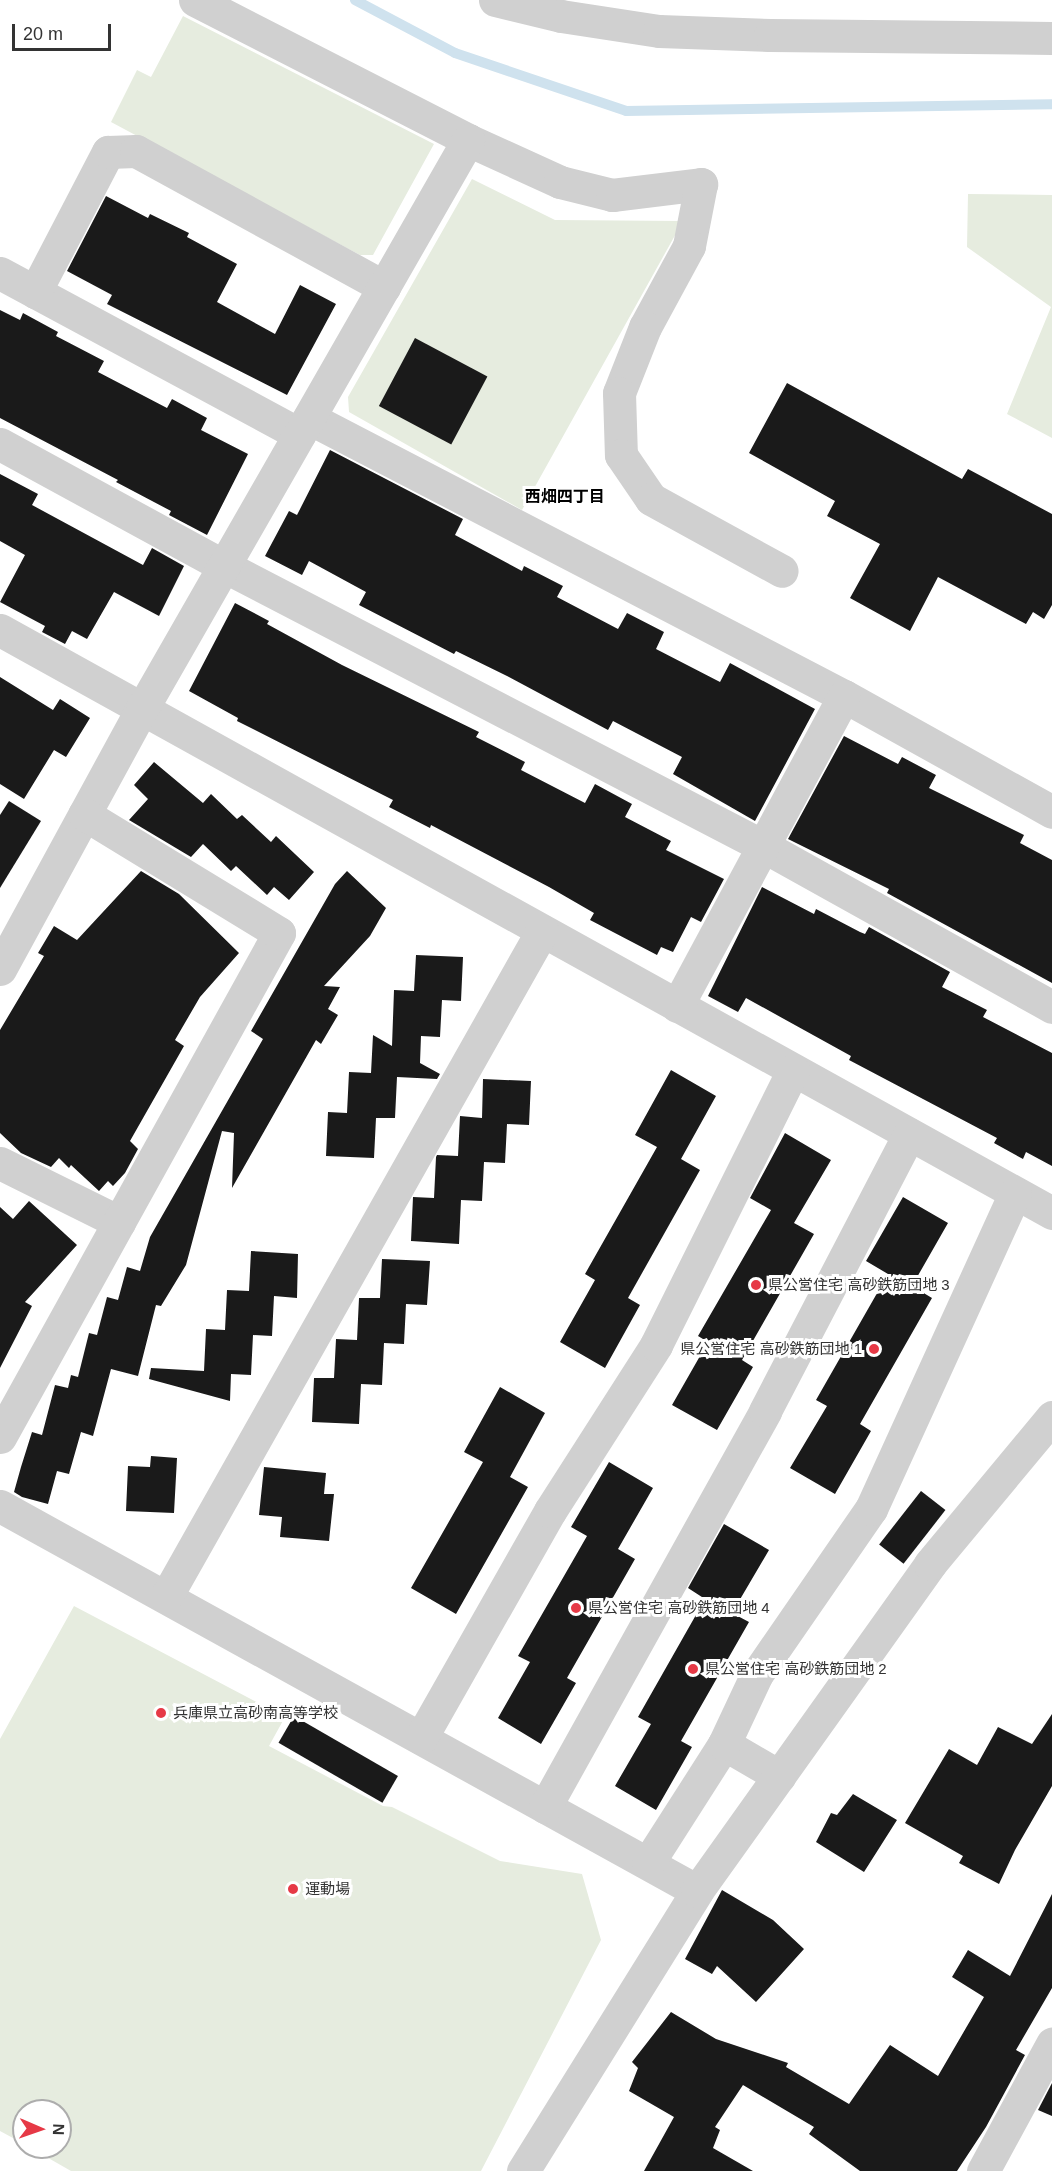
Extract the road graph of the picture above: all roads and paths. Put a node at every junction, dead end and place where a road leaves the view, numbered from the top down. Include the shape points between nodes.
1 (195, 0) edge
2 (495, 0) edge
3 (1052, 38) edge
4 (468, 140) junction
5 (0, 273) edge
6 (384, 287) junction
7 (34, 292) junction
8 (304, 426) junction
9 (0, 444) edge
10 (224, 566) junction
11 (782, 571) dead end
12 (0, 630) edge
13 (844, 696) junction
14 (142, 709) junction
15 (1052, 812) edge
16 (84, 814) junction
17 (763, 846) junction
18 (542, 931) junction
19 (0, 969) edge
20 (677, 1006) junction
21 (1052, 1007) edge
22 (794, 1071) junction
23 (909, 1134) junction
24 (0, 1163) edge
25 (1015, 1193) junction
26 (1052, 1213) edge
27 (119, 1222) junction
28 (1052, 1417) edge
29 (0, 1437) edge
30 (0, 1506) edge
31 (166, 1598) junction
32 (421, 1738) junction
33 (724, 1744) junction
34 (779, 1776) junction
35 (545, 1807) junction
36 (648, 1863) junction
37 (697, 1891) junction
38 (1052, 2044) edge
39 (523, 2171) edge
40 (983, 2171) edge

1 - 4 street
2 - 3 street via 561,16 659,31
4 - 6 street
4 - 11 street via 561,182 612,195 701,184 689,246 645,327 619,393 621,455 651,499
5 - 7 street
6 - 7 street via 136,151 108,152
6 - 8 street
7 - 8 street
8 - 10 street
8 - 13 street
9 - 10 street
10 - 14 street
10 - 17 street
12 - 14 street
13 - 15 street
13 - 17 street
14 - 16 street
14 - 18 street
16 - 19 street
16 - 27 street via 279,933
17 - 20 street
17 - 21 street
18 - 20 street
18 - 31 street
20 - 22 street
22 - 23 street
22 - 32 street via 656,1345 549,1511
23 - 25 street
23 - 35 street via 765,1411
24 - 27 street
25 - 26 street
25 - 33 street via 871,1509 757,1674
27 - 29 street
28 - 34 street via 930,1564
30 - 31 street
31 - 32 street
32 - 35 street
33 - 34 street
33 - 36 street
34 - 37 street
35 - 36 street
36 - 37 street
37 - 39 street
38 - 40 street

